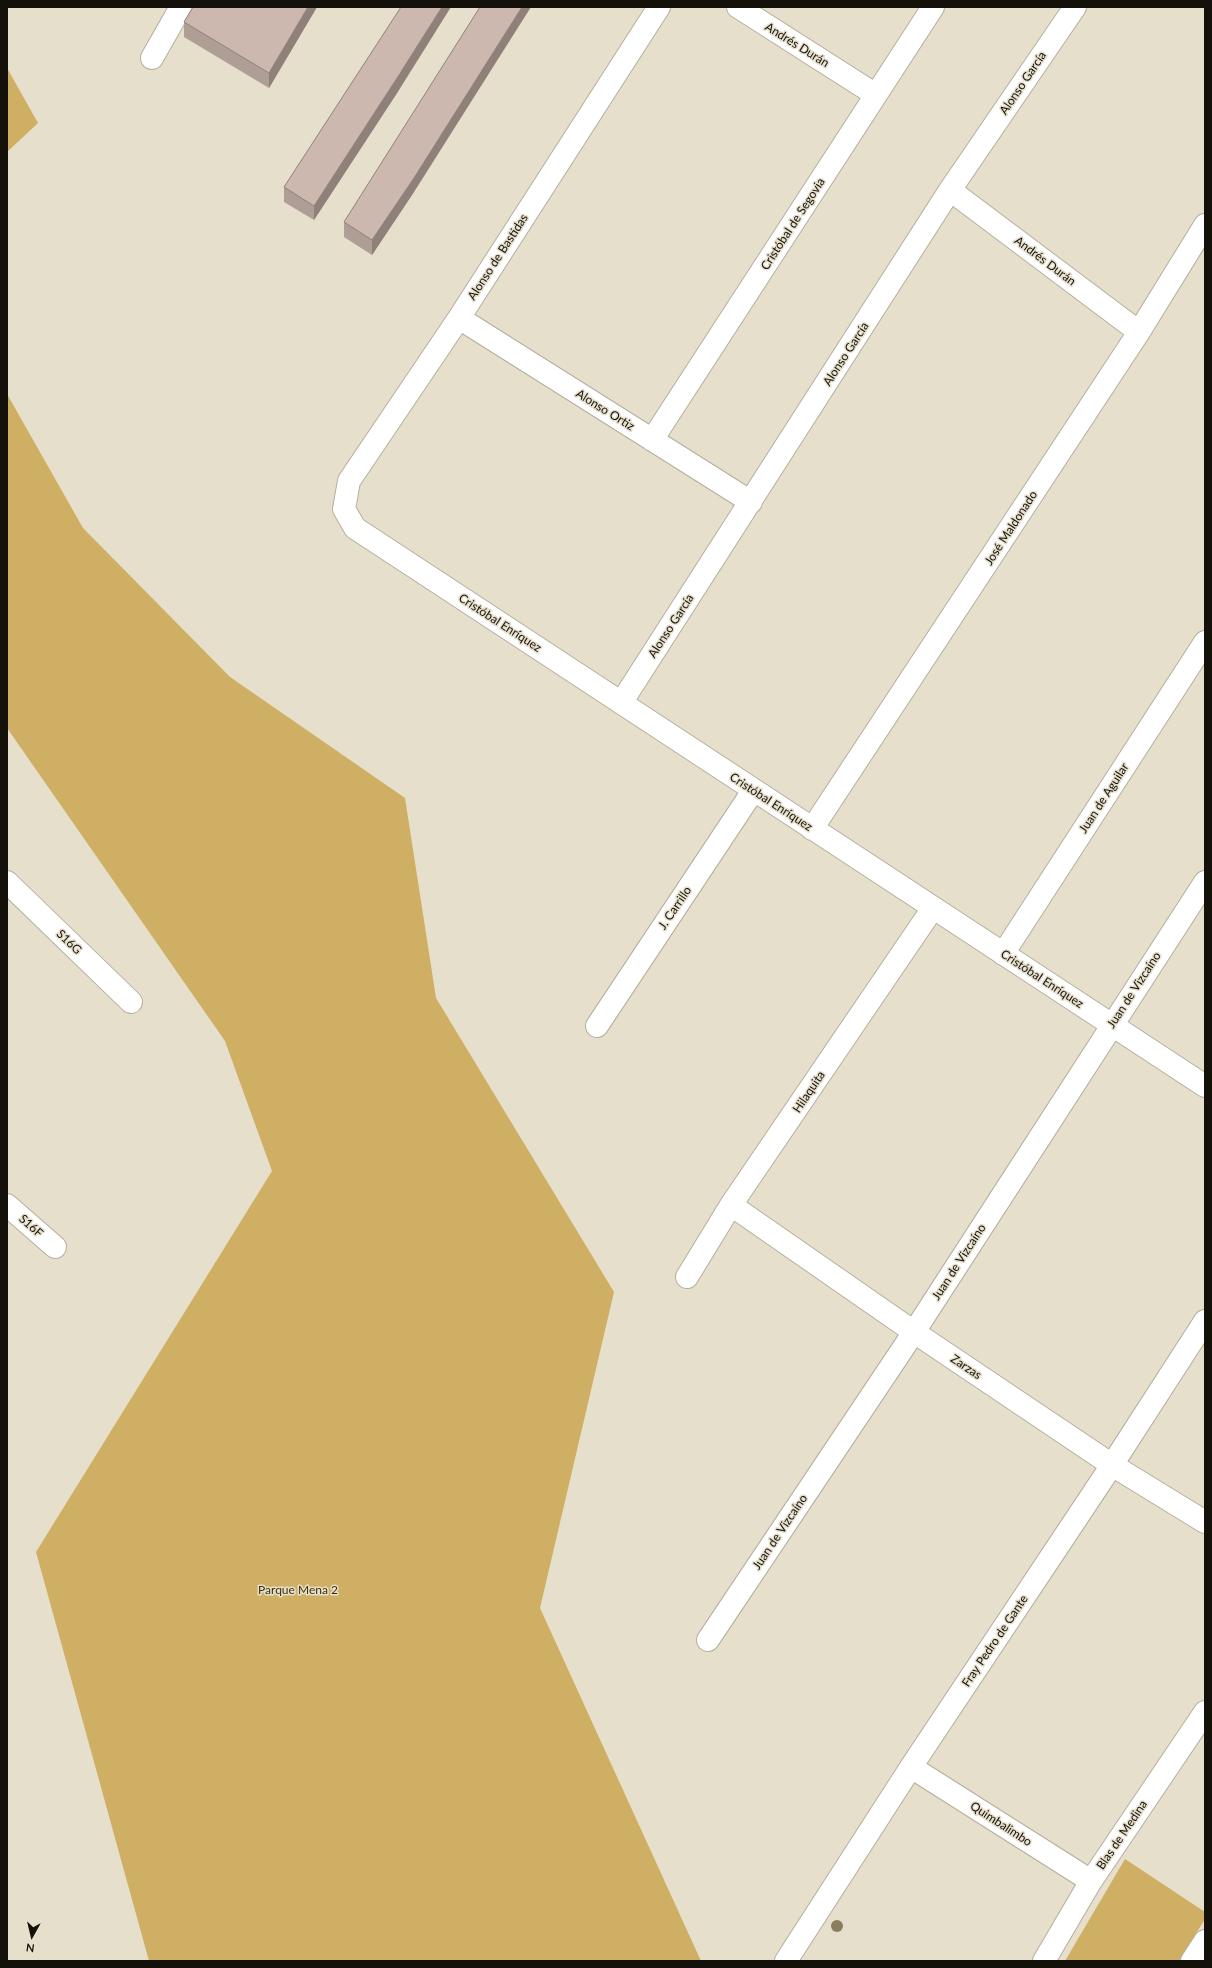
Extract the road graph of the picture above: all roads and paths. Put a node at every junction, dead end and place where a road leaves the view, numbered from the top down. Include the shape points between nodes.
1 (181, 7) edge
2 (659, 7) edge
3 (738, 7) edge
4 (933, 7) edge
5 (1075, 7) edge
6 (152, 58) dead end
7 (876, 95) junction
8 (950, 190) junction
9 (1205, 225) edge
10 (459, 318) junction
11 (1139, 332) junction
12 (652, 440) junction
13 (751, 502) junction
14 (344, 509) joint
15 (1205, 642) edge
16 (621, 703) junction
17 (753, 791) junction
18 (812, 829) junction
19 (7, 882) edge
20 (1205, 882) edge
21 (933, 908) junction
22 (1003, 954) junction
23 (131, 1002) dead end
24 (1112, 1025) junction
25 (597, 1026) dead end
26 (1205, 1086) edge
27 (731, 1205) junction
28 (7, 1206) edge
29 (55, 1247) dead end
30 (687, 1277) dead end
31 (1205, 1321) edge
32 (914, 1332) junction
33 (1112, 1465) junction
34 (1205, 1522) edge
35 (708, 1640) dead end
36 (1205, 1712) edge
37 (911, 1767) junction
38 (1091, 1882) junction
39 (1205, 1941) edge
40 (786, 1961) edge
41 (1044, 1961) edge
42 (1192, 1961) edge

1 - 6 street
2 - 10 street, Alonso de Bastidas
3 - 7 street, Andrés Durán
4 - 7 street, Cristóbal de Segovia
5 - 8 street, Alonso García
7 - 12 street, Cristóbal de Segovia
8 - 11 street, Andrés Durán
8 - 13 street, Alonso García
9 - 11 street, José Maldonado
10 - 12 street, Alonso Ortiz
10 - 14 street, Alonso de Bastidas via 349,481
11 - 18 street, José Maldonado
12 - 13 street, Alonso Ortiz
13 - 16 street, Alonso García
14 - 16 street, Cristóbal Enríquez via 355,528
15 - 22 street, Juan de Aguilar
16 - 17 street, Cristóbal Enríquez
17 - 18 street, Cristóbal Enríquez
17 - 25 street, J. Carrillo
18 - 21 street, Cristóbal Enríquez
19 - 23 street, S16G
20 - 24 street, Juan de Vizcaíno
21 - 22 street, Cristóbal Enríquez
21 - 27 street, Hilaquita
22 - 24 street, Cristóbal Enríquez
24 - 26 street, Cristóbal Enríquez
24 - 32 street, Juan de Vizcaíno
27 - 30 street, Hilaquita
27 - 32 street, Zarzas
28 - 29 street, S16F
31 - 33 street, Fray Pedro de Gante
32 - 33 street, Zarzas
32 - 35 street, Juan de Vizcaíno
33 - 34 street, Zarzas
33 - 37 street, Fray Pedro de Gante
36 - 38 street, Blas de Medina
37 - 38 street, Quimbalimbo
37 - 40 street, Fray Pedro de Gante
38 - 41 street, Blas de Medina
39 - 42 street

